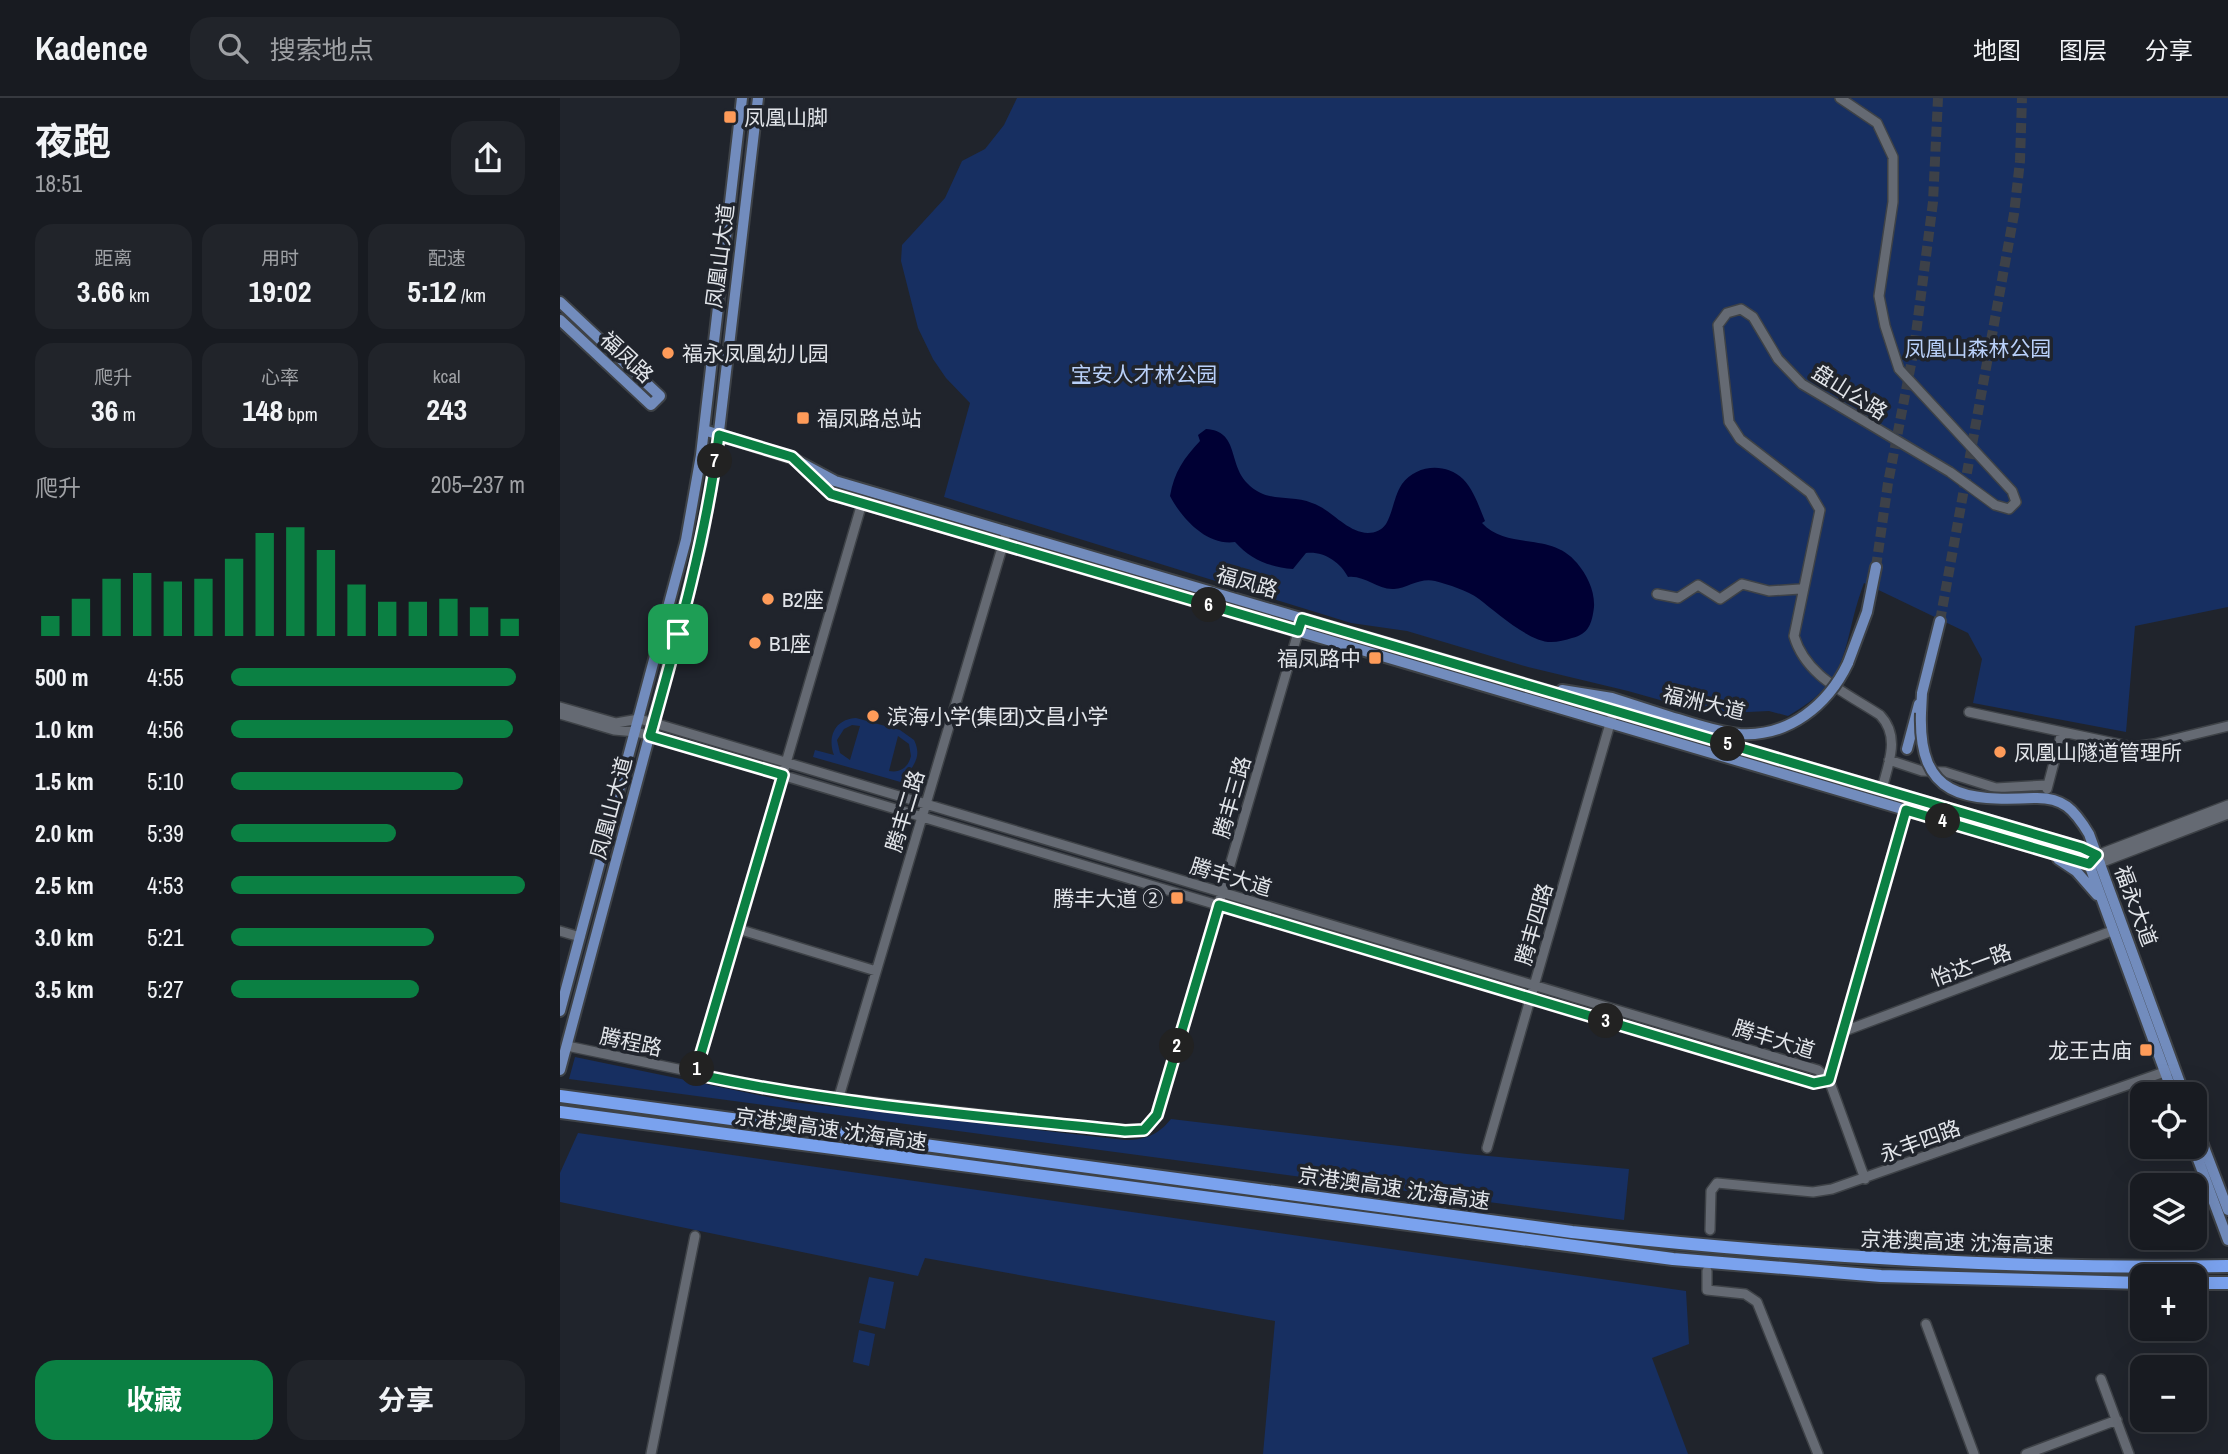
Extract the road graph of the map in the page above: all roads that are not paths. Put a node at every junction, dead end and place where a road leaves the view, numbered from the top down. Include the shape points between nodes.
1 (742, 98) edge
2 (758, 98) edge
3 (1840, 98) edge
4 (560, 302) edge
5 (560, 320) edge
6 (704, 430) junction
7 (719, 435) junction
8 (792, 457) junction
9 (862, 503) junction
10 (1007, 531) junction
11 (1003, 544) junction
12 (1876, 567) tunnel mouth
13 (1800, 589) dead end
14 (1657, 594) dead end
15 (1302, 619) junction
16 (1940, 621) tunnel mouth
17 (1298, 631) junction
18 (1424, 654) junction
19 (1420, 667) junction
20 (1550, 691) junction
21 (1922, 693) junction
22 (560, 707) edge
23 (1614, 710) junction
24 (1969, 712) dead end
25 (560, 714) edge
26 (639, 719) junction
27 (654, 723) junction
28 (1610, 723) junction
29 (2228, 726) edge
30 (636, 732) junction
31 (2062, 732) junction
32 (650, 736) junction
33 (1907, 749) dead end
34 (1889, 760) junction
35 (786, 763) junction
36 (783, 775) junction
37 (1882, 789) junction
38 (2047, 791) junction
39 (1910, 798) junction
40 (925, 804) junction
41 (2228, 805) edge
42 (1906, 810) junction
43 (2228, 814) edge
44 (922, 817) junction
45 (2047, 852) junction
46 (2095, 861) junction
47 (1222, 893) junction
48 (2103, 904) junction
49 (1219, 905) junction
50 (738, 929) junction
51 (560, 931) edge
52 (2112, 931) junction
53 (580, 937) junction
54 (876, 971) junction
55 (1534, 986) junction
56 (1531, 998) junction
57 (560, 1012) edge
58 (1842, 1032) junction
59 (567, 1046) junction
60 (560, 1070) edge
61 (2170, 1070) junction
62 (695, 1074) junction
63 (1829, 1080) junction
64 (2172, 1082) edge
65 (2177, 1082) edge
66 (563, 1096) edge
67 (838, 1100) junction
68 (562, 1112) edge
69 (1144, 1130) joint
70 (1487, 1148) dead end
71 (2207, 1155) edge
72 (2198, 1159) edge
73 (1865, 1179) junction
74 (2228, 1210) edge
75 (1710, 1230) dead end
76 (695, 1236) dead end
77 (2228, 1240) edge
78 (2226, 1266) edge
79 (1707, 1271) dead end
80 (2130, 1283) edge
81 (2207, 1283) edge
82 (2228, 1283) edge
83 (1926, 1324) dead end
84 (2101, 1379) dead end
85 (2117, 1420) junction
86 (651, 1454) edge
87 (1818, 1454) edge
88 (1974, 1454) edge
89 (2026, 1454) edge
90 (2129, 1454) edge

1 - 6 main road, 凤凰山大道
2 - 7 main road, 凤凰山大道
3 - 34 street, 盘山公路 via 1877,123 1893,156 1893,202 1879,296 1899,369 2012,491 2017,502 2009,509 1995,505 1950,472 1802,384 1778,359 1753,317 1741,309 1727,313 1718,325 1729,422 1740,439 1810,493 1820,510 1794,636 1799,651 1812,670 1884,718 1892,737
4 - 5 main road, 福凤路 via 660,396 651,405
6 - 7 main road, 福凤路
6 - 26 main road, 凤凰山大道 via 684,550
7 - 8 main road, 福凤路
7 - 27 main road, 凤凰山大道 via 695,572
8 - 9 main road, 福凤路 via 831,494
8 - 10 main road, 福凤路 via 835,481
9 - 11 main road, 福凤路
9 - 35 street
10 - 11 street, 腾丰二路
10 - 15 main road, 福凤路
11 - 17 main road, 福凤路
11 - 40 street, 腾丰二路
12 - 20 main road, 福洲大道, bridge via 1867,612 1837,684 1807,715 1778,729 1730,733 1591,693
13 - 14 street via 1769,591 1742,584 1720,600 1698,585 1678,598
15 - 17 street, 腾丰三路
15 - 18 main road, 福凤路
16 - 21 main road
17 - 19 main road, 福凤路
17 - 47 street, 腾丰三路
18 - 19 main road
18 - 20 main road, 福凤路
19 - 28 main road, 福凤路
20 - 23 main road, 福凤路
21 - 33 main road
21 - 38 main road, bridge via 1924,751 1947,786 1975,798 2034,798
22 - 26 street, 腾丰大道 via 616,723
23 - 28 street, 腾丰四路
23 - 37 main road, 福凤路
24 - 31 street
25 - 30 street, 腾丰大道
26 - 27 street, 腾丰大道
26 - 30 main road, 凤凰山大道
27 - 32 main road, 凤凰山大道
27 - 35 street, 腾丰大道
28 - 42 main road, 福凤路
28 - 55 street, 腾丰四路
29 - 31 street via 2142,746
30 - 32 street, 腾丰大道
30 - 53 main road, 凤凰山大道
31 - 38 street
32 - 36 street, 腾丰大道
32 - 59 main road, 凤凰山大道
34 - 37 street, 盘山公路
34 - 38 street via 1986,786
35 - 36 street
35 - 40 street, 腾丰大道
36 - 44 street, 腾丰大道
36 - 50 street
37 - 39 main road, 福凤路
38 - 46 main road via 2086,828
39 - 42 street
39 - 46 main road, 福凤路 via 2082,848
40 - 44 street, 腾丰二路
40 - 47 street, 腾丰大道
41 - 46 street
42 - 45 main road, 福凤路
42 - 58 street
43 - 46 street
44 - 49 street, 腾丰大道
44 - 54 street, 腾丰二路
45 - 46 main road, 福凤路
45 - 48 main road via 2077,871
46 - 48 main road, 福永大道
46 - 61 main road, 福永大道
47 - 49 street, 腾丰三路
47 - 55 street, 腾丰大道
48 - 52 main road, 福永大道
49 - 56 street, 腾丰大道
49 - 69 street, 腾丰三路 via 1157,1115
50 - 54 street
50 - 62 street
51 - 53 street
52 - 58 street, 怡达一路
52 - 61 main road, 福永大道
53 - 57 main road, 凤凰山大道
54 - 67 street, 腾丰二路
55 - 56 street, 腾丰四路
55 - 63 street, 腾丰大道 via 1818,1070
56 - 63 street, 腾丰大道 via 1814,1083
56 - 70 street, 腾丰四路
58 - 63 street
59 - 60 main road, 凤凰山大道
59 - 62 street, 腾程路
61 - 64 main road, 福永大道
61 - 65 main road, 福永大道
61 - 73 street, 永丰四路
62 - 67 street, 腾程路
63 - 73 street
66 - 78 highway, 京港澳高速 沈海高速 via 1677,1244 1996,1264
67 - 69 street, 腾程路
68 - 80 highway, 京港澳高速 沈海高速 via 1673,1259 1881,1276
71 - 74 main road
72 - 77 main road
73 - 75 street, 永丰四路 via 1813,1192 1717,1183 1711,1191
76 - 86 street
79 - 87 street via 1707,1290 1745,1294 1757,1302
81 - 82 highway
83 - 88 street
84 - 85 street
85 - 89 street
85 - 90 street

